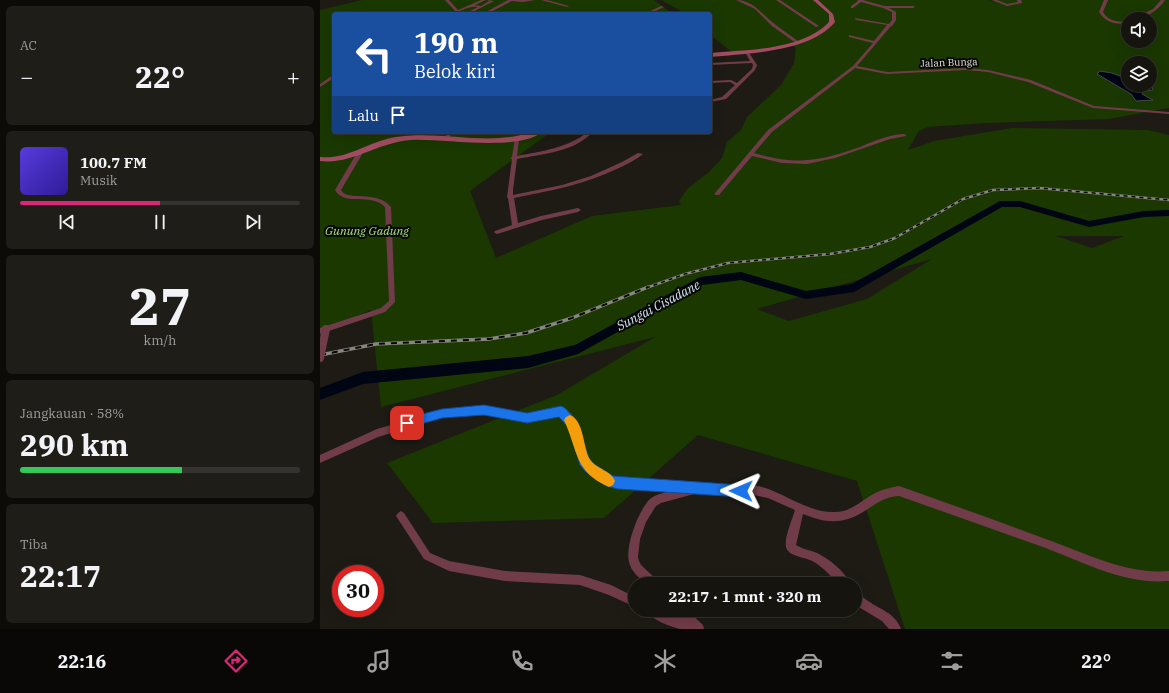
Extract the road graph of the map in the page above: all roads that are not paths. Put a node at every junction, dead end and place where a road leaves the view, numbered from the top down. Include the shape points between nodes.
1 (446, 0) edge
2 (484, 0) edge
3 (489, 0) edge
4 (505, 0) edge
5 (511, 0) edge
6 (534, 0) edge
7 (544, 0) edge
8 (738, 0) edge
9 (778, 0) edge
10 (815, 0) edge
11 (860, 0) edge
12 (994, 0) edge
13 (1019, 0) edge
14 (1106, 0) edge
15 (1163, 0) edge
16 (472, 5) junction
17 (567, 6) dead end
18 (481, 7) junction
19 (662, 7) dead end
20 (852, 7) dead end
21 (884, 7) junction
22 (913, 7) dead end
23 (457, 11) joint
24 (470, 12) edge
25 (477, 12) edge
26 (482, 12) edge
27 (488, 12) edge
28 (651, 12) edge
29 (1150, 12) edge
30 (856, 19) dead end
31 (1121, 23) edge
32 (891, 25) junction
33 (817, 26) dead end
34 (850, 36) dead end
35 (797, 42) junction
36 (875, 42) junction
37 (747, 52) junction
38 (712, 55) edge
39 (753, 62) junction
40 (712, 64) edge
41 (854, 67) junction
42 (332, 77) edge
43 (712, 82) edge
44 (738, 85) junction
45 (320, 86) edge
46 (712, 101) edge
47 (1169, 113) edge
48 (449, 134) edge
49 (533, 134) edge
50 (590, 134) dead end
51 (904, 135) dead end
52 (446, 139) junction
53 (517, 139) junction
54 (362, 151) junction
55 (640, 154) dead end
56 (751, 154) junction
57 (513, 158) junction
58 (320, 159) edge
59 (717, 194) dead end
60 (510, 197) junction
61 (578, 210) dead end
62 (515, 225) junction
63 (497, 232) dead end
64 (323, 330) edge
65 (320, 358) edge
66 (320, 459) edge
67 (696, 489) junction
68 (800, 509) junction
69 (400, 516) dead end
70 (1169, 576) edge
71 (646, 577) edge
72 (839, 577) edge
73 (628, 598) edge
74 (862, 604) edge
75 (663, 617) edge
76 (686, 617) edge
77 (696, 629) edge
78 (699, 629) edge
79 (896, 629) edge

1 - 23 street
2 - 16 street
3 - 18 street via 492,1
4 - 26 street
5 - 6 street
5 - 27 street
7 - 17 street
8 - 35 street via 756,8 773,25
9 - 33 street
10 - 35 street via 831,14 832,22 826,30
11 - 20 street
11 - 21 street
12 - 13 street via 1012,5 1020,3
14 - 31 street via 1101,12 1106,19
15 - 29 street
16 - 18 street
16 - 23 street
18 - 24 street
18 - 25 street via 486,8
19 - 28 street
21 - 22 street
21 - 32 street via 894,12
30 - 32 street
32 - 36 street
34 - 36 street
35 - 37 street
36 - 41 street
37 - 38 street
37 - 39 street
39 - 40 street
39 - 44 street via 754,69
41 - 47 street, Jalan Bunga via 887,73 970,69 992,72 1029,81 1093,107
41 - 56 street via 770,131
42 - 45 street
43 - 44 street via 731,81
44 - 46 street via 724,98
48 - 52 street
49 - 53 street
50 - 57 street via 564,148
51 - 56 street via 890,137 834,158 810,163 784,163
52 - 53 street
52 - 54 street via 392,139
53 - 57 street
54 - 58 street via 335,160
54 - 64 street via 338,190 345,197 379,199 388,207 392,302 383,310
55 - 60 street via 613,170 585,182
56 - 59 street
57 - 60 street
60 - 62 street
61 - 62 street
62 - 63 street
64 - 65 street, bridge
66 - 67 street via 377,433 442,414 484,410 527,418 561,411 574,426 584,462 610,481 618,484
67 - 68 street via 761,491
67 - 71 street via 658,500 646,512 632,557 634,564
68 - 70 street via 828,516 843,516 883,493 900,491 1100,565 1132,574 1159,578
68 - 72 street via 791,547 815,557
69 - 73 street via 427,556 449,566 505,576 580,580
74 - 79 street via 888,617
75 - 77 street
76 - 78 street

